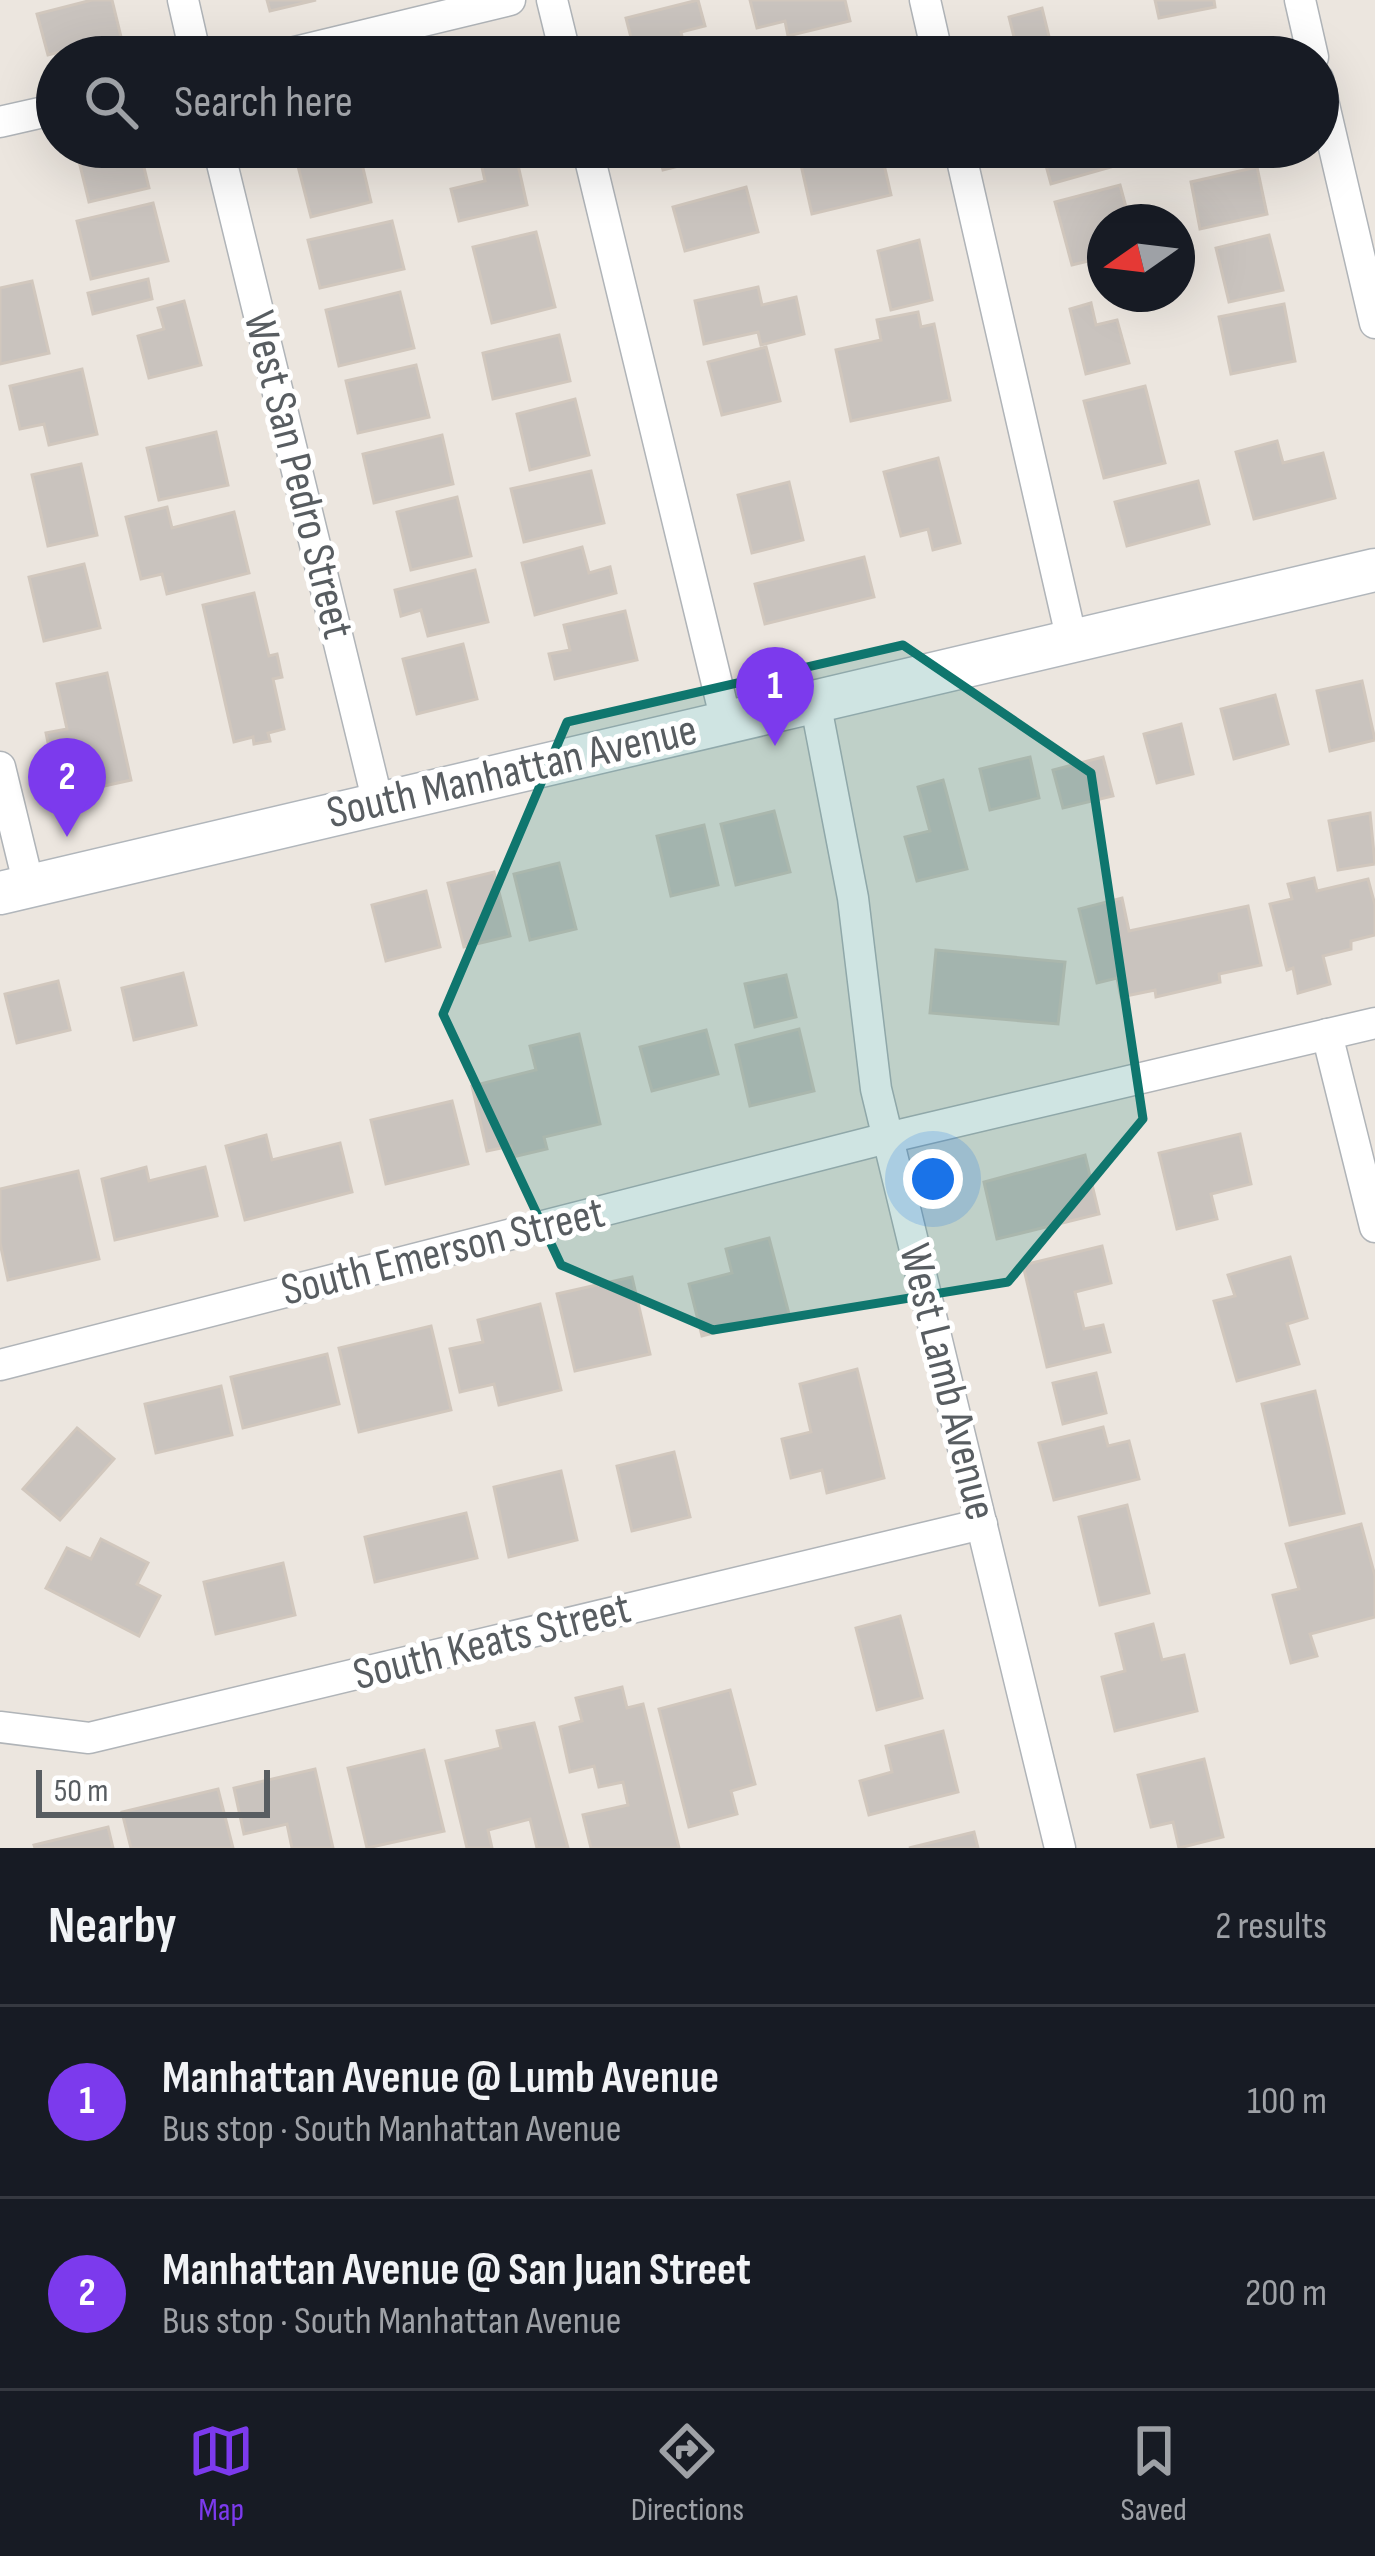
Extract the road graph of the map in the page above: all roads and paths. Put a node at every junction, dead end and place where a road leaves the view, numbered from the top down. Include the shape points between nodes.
1 (183, 0) edge
2 (510, 0) edge
3 (552, 0) edge
4 (925, 0) edge
5 (1300, 0) edge
6 (191, 36) edge
7 (361, 36) edge
8 (561, 36) edge
9 (933, 36) edge
10 (1308, 36) edge
11 (36, 114) edge
12 (0, 122) edge
13 (223, 168) edge
14 (592, 168) edge
15 (964, 168) edge
16 (1339, 168) edge
17 (1375, 323) edge
18 (1375, 570) edge
19 (1072, 641) junction
20 (815, 700) junction
21 (726, 721) junction
22 (0, 766) edge
23 (378, 803) junction
24 (14, 890) edge
25 (1375, 1023) edge
26 (1327, 1034) junction
27 (887, 1138) junction
28 (1375, 1227) edge
29 (0, 1366) edge
30 (982, 1524) junction
31 (0, 1727) edge
32 (1060, 1848) edge

1 - 6 street
2 - 7 street
3 - 8 street
4 - 9 street
5 - 10 street
11 - 12 street
13 - 23 street, West San Pedro Street
14 - 21 street
15 - 19 street
16 - 17 street
18 - 19 main road, South Manhattan Avenue
19 - 20 main road, South Manhattan Avenue
20 - 21 main road, South Manhattan Avenue
20 - 27 street, West Lamb Avenue
21 - 23 main road, South Manhattan Avenue
22 - 24 street
23 - 24 main road, South Manhattan Avenue
25 - 26 street, South Emerson Street
26 - 27 street, South Emerson Street
26 - 28 street
27 - 29 street, South Emerson Street
27 - 30 street, West Lamb Avenue
30 - 31 street, South Keats Street via 88,1738
30 - 32 street, West Lamb Avenue

